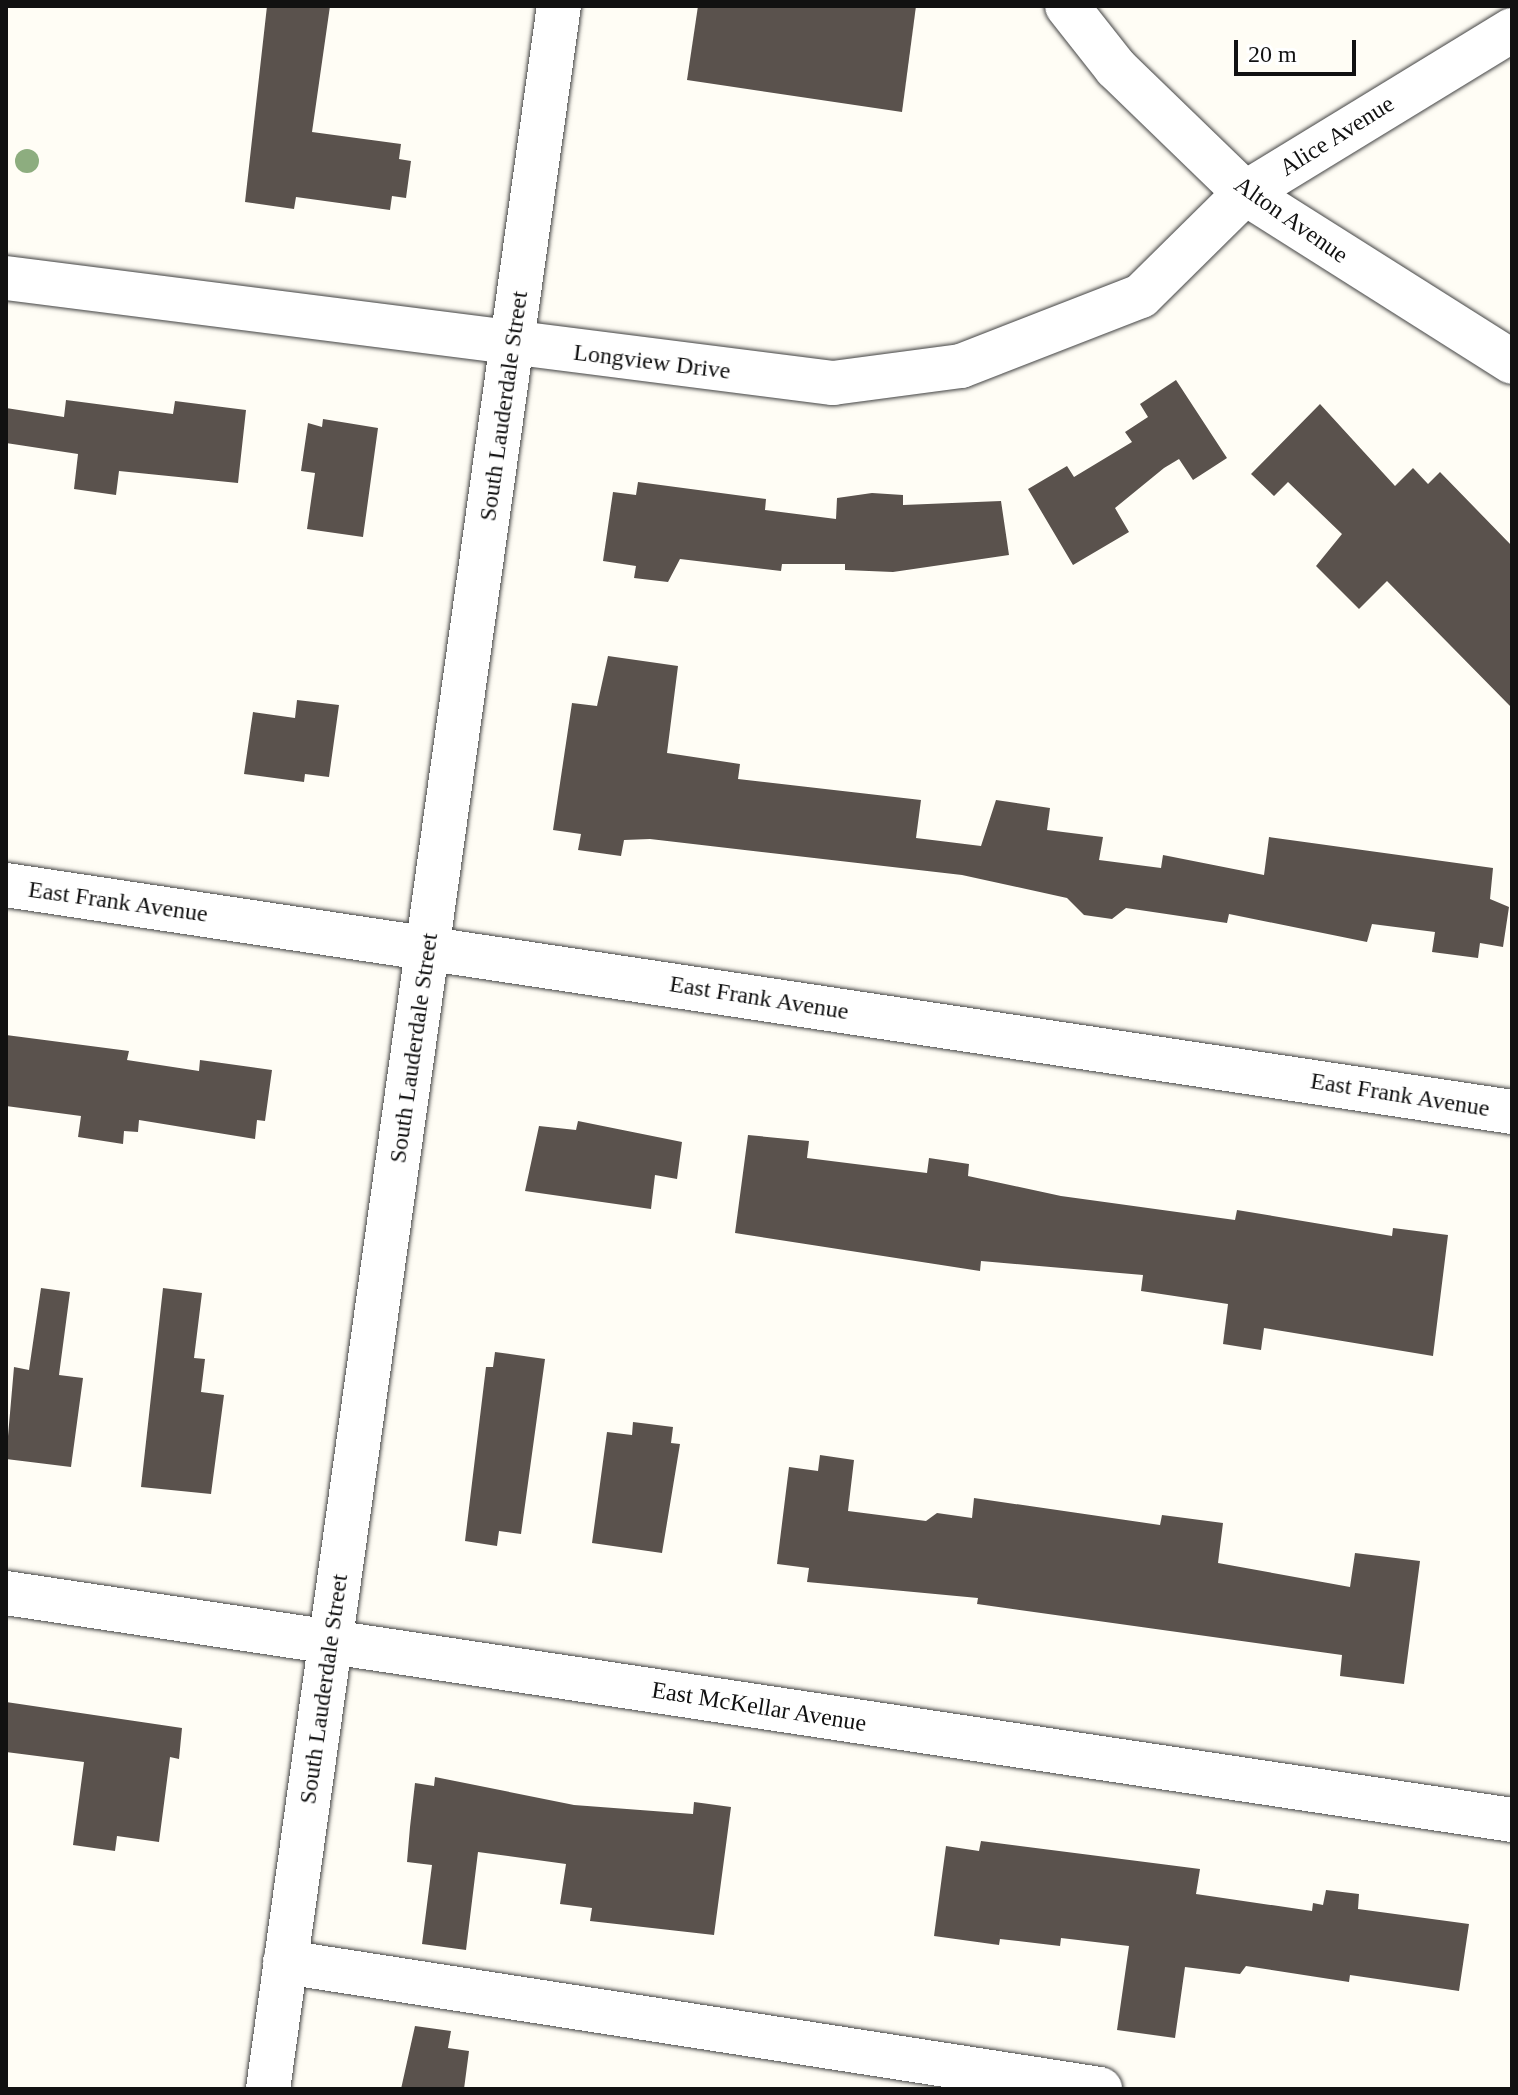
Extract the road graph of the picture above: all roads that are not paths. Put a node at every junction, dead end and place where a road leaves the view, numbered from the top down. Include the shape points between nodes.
1 (559, 6) edge
2 (1067, 6) edge
3 (1512, 30) edge
4 (1245, 193) junction
5 (6, 278) edge
6 (513, 346) junction
7 (1512, 362) edge
8 (6, 885) edge
9 (428, 947) junction
10 (1512, 1112) edge
11 (6, 1593) edge
12 (331, 1643) junction
13 (1512, 1820) edge
14 (285, 1962) junction
15 (268, 2089) edge
16 (1100, 2089) edge

1 - 6 street, South Lauderdale Street
2 - 4 street, Alton Avenue via 1116,68
3 - 4 street, Alice Avenue
4 - 6 street, Longview Drive via 1141,296 961,366 833,383
4 - 7 street, Alton Avenue
5 - 6 street, Longview Drive
6 - 9 street, South Lauderdale Street
8 - 9 street, East Frank Avenue
9 - 10 street, East Frank Avenue
9 - 12 street, South Lauderdale Street
11 - 12 street, East McKellar Avenue
12 - 13 street, East McKellar Avenue
12 - 14 street, South Lauderdale Street
14 - 15 street, South Lauderdale Street
14 - 16 street

